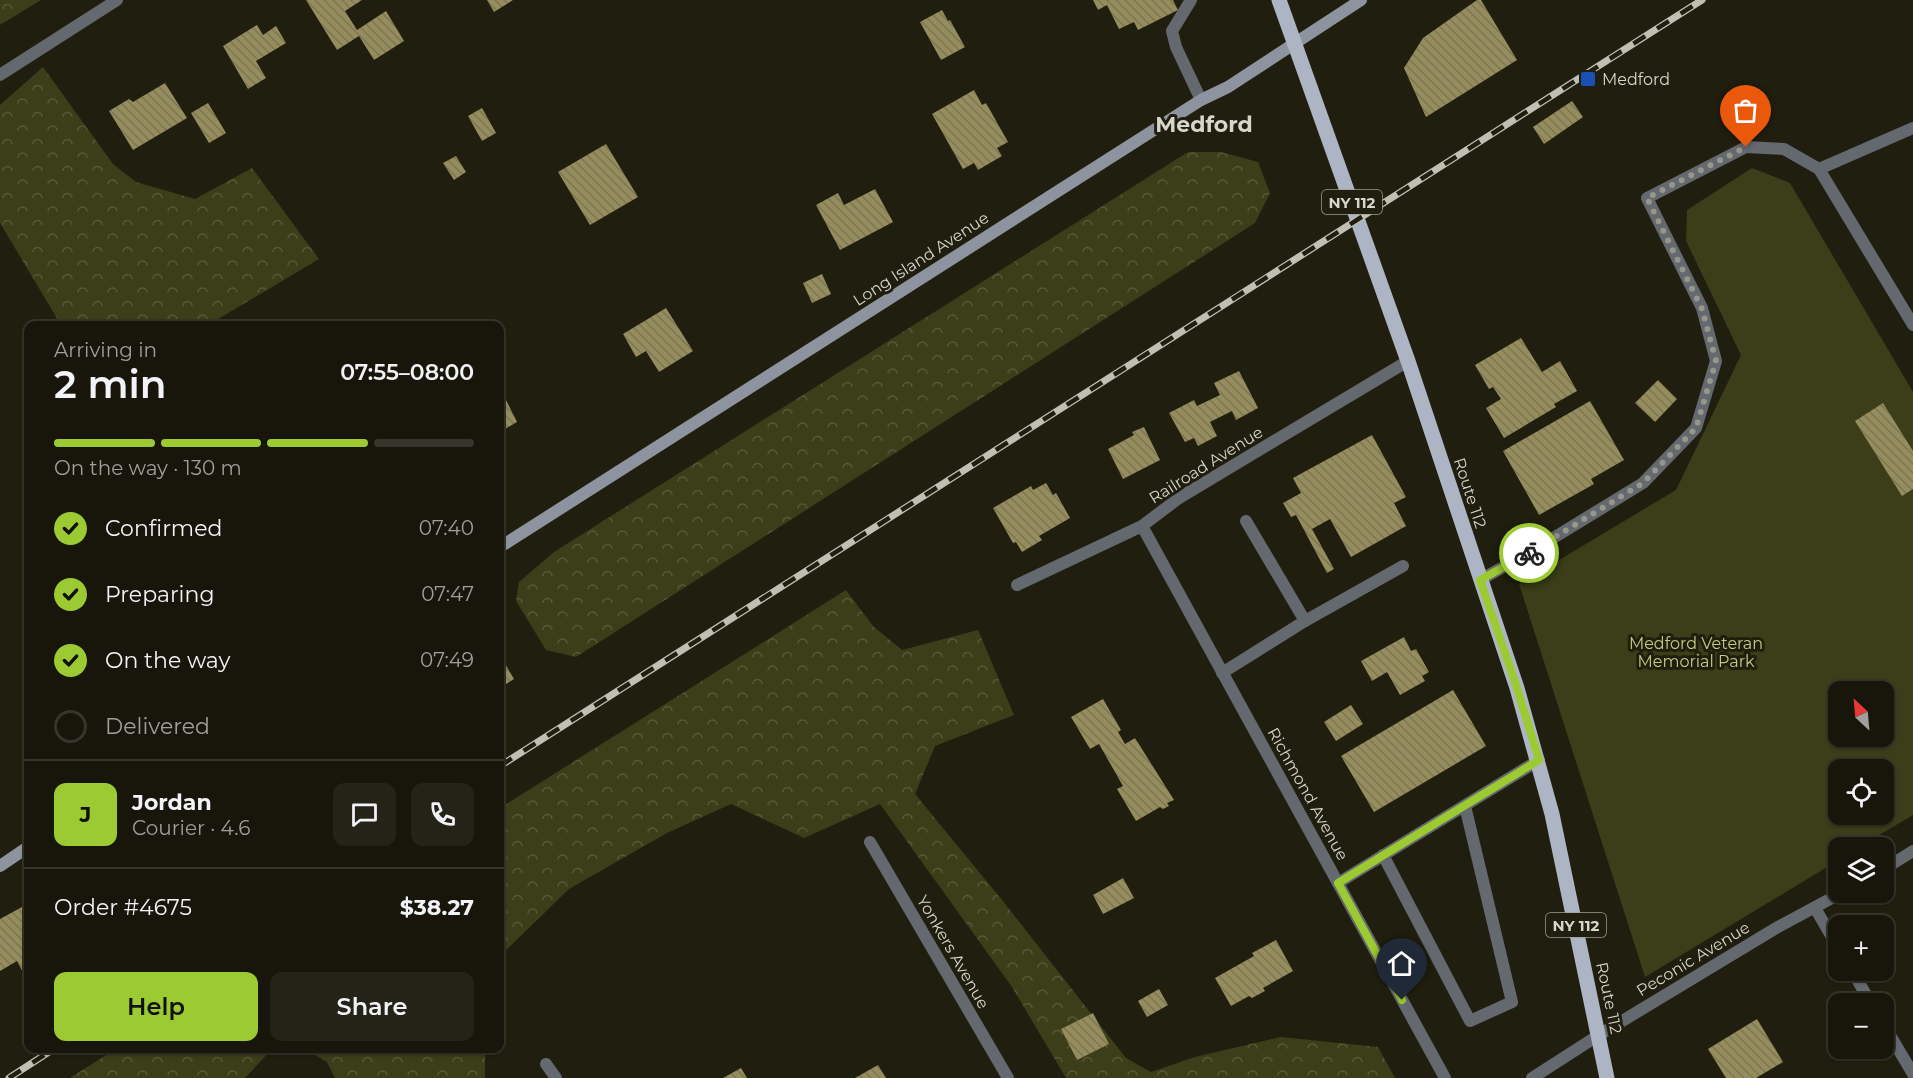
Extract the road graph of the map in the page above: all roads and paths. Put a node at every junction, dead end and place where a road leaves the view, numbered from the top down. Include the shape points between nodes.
1 (117, 0) edge
2 (1191, 0) edge
3 (1279, 0) edge
4 (1361, 0) edge
5 (1294, 44) junction
6 (0, 75) edge
7 (1201, 100) junction
8 (1913, 128) edge
9 (1819, 169) junction
10 (1913, 325) edge
11 (1408, 360) junction
12 (1246, 521) dead end
13 (1142, 526) junction
14 (504, 544) edge
15 (1403, 566) dead end
16 (1480, 580) junction
17 (1017, 585) dead end
18 (1305, 621) junction
19 (1222, 673) junction
20 (1539, 760) junction
21 (1465, 806) junction
22 (870, 842) dead end
23 (24, 850) edge
24 (1913, 851) edge
25 (1383, 855) junction
26 (1894, 863) edge
27 (0, 866) edge
28 (1338, 883) junction
29 (1828, 901) edge
30 (1815, 908) junction
31 (1828, 930) edge
32 (1599, 1035) junction
33 (1894, 1042) edge
34 (546, 1064) dead end
35 (1913, 1074) edge
36 (556, 1078) edge
37 (1008, 1078) edge
38 (1445, 1078) edge
39 (1532, 1078) edge
40 (1607, 1078) edge

1 - 6 street
2 - 7 street via 1172,31
3 - 5 main road, Route 112 / NY 112
4 - 5 street, Long Island Avenue
5 - 7 street, Long Island Avenue
5 - 11 main road, Route 112 / NY 112
7 - 14 street, Long Island Avenue
8 - 9 street
9 - 10 street
9 - 16 street via 1784,149 1746,147 1647,198 1702,309 1716,361 1696,428 1643,483
11 - 13 street, Railroad Avenue via 1179,498
11 - 16 main road, Route 112 / NY 112
12 - 18 street
13 - 17 street, Railroad Avenue
13 - 19 street, Richmond Avenue
15 - 18 street
16 - 20 main road, Route 112 / NY 112
18 - 19 street
19 - 28 street, Richmond Avenue
20 - 21 street
20 - 32 main road, Route 112 / NY 112
21 - 25 street
21 - 25 street via 1512,1002 1470,1022
22 - 37 street, Yonkers Avenue
23 - 27 street
24 - 26 street
25 - 28 street
28 - 38 street, Richmond Avenue
29 - 30 street, Peconic Avenue
30 - 31 street
30 - 32 street, Peconic Avenue
32 - 39 street, Peconic Avenue
32 - 40 main road, Route 112 / NY 112
33 - 35 street
34 - 36 street

